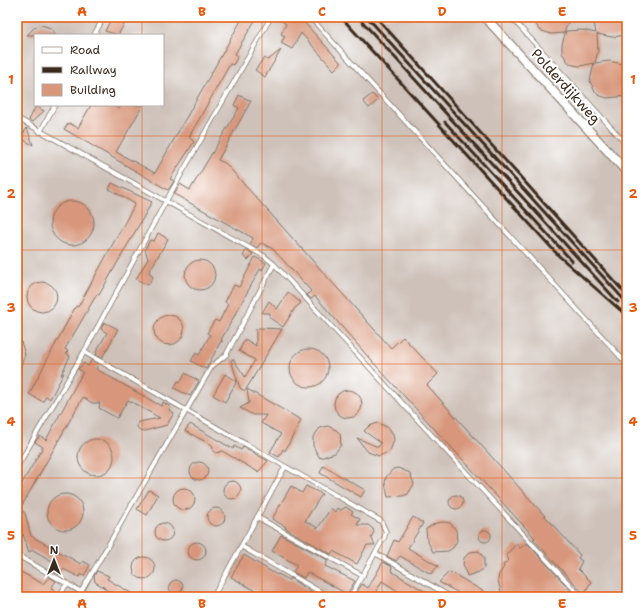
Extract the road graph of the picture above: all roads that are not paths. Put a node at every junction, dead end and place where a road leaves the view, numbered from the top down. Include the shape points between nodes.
1 (104, 17) edge
2 (271, 17) edge
3 (310, 17) edge
4 (485, 17) edge
5 (511, 17) edge
6 (95, 34) edge
7 (54, 106) edge
8 (17, 118) edge
9 (40, 132) junction
10 (627, 145) edge
11 (627, 172) edge
12 (166, 201) junction
13 (274, 264) junction
14 (84, 352) junction
15 (627, 364) edge
16 (186, 411) junction
17 (17, 455) edge
18 (20, 460) junction
19 (17, 467) edge
20 (285, 468) junction
21 (257, 517) junction
22 (242, 546) junction
23 (375, 553) junction
24 (17, 555) edge
25 (362, 576) junction
26 (67, 584) junction
27 (81, 592) junction
28 (59, 597) edge
29 (90, 597) edge
30 (213, 597) edge
31 (329, 597) edge
32 (350, 597) edge
33 (451, 597) edge
34 (581, 597) edge

1 - 6 lane
2 - 12 lane
3 - 15 lane
4 - 11 street, Polderdijkweg
5 - 10 lane
7 - 9 lane
8 - 9 lane
9 - 12 lane
12 - 13 lane
12 - 14 lane
13 - 16 lane via 226,355 212,366
13 - 34 lane
14 - 16 lane
14 - 18 lane
16 - 20 lane
16 - 27 lane
17 - 18 lane
18 - 19 lane
20 - 21 lane
20 - 23 lane via 381,522 386,532
21 - 22 lane
21 - 25 lane
22 - 30 lane
22 - 31 lane
23 - 25 lane
23 - 33 lane
24 - 26 lane
25 - 32 lane
26 - 27 lane
26 - 28 lane
27 - 29 lane

